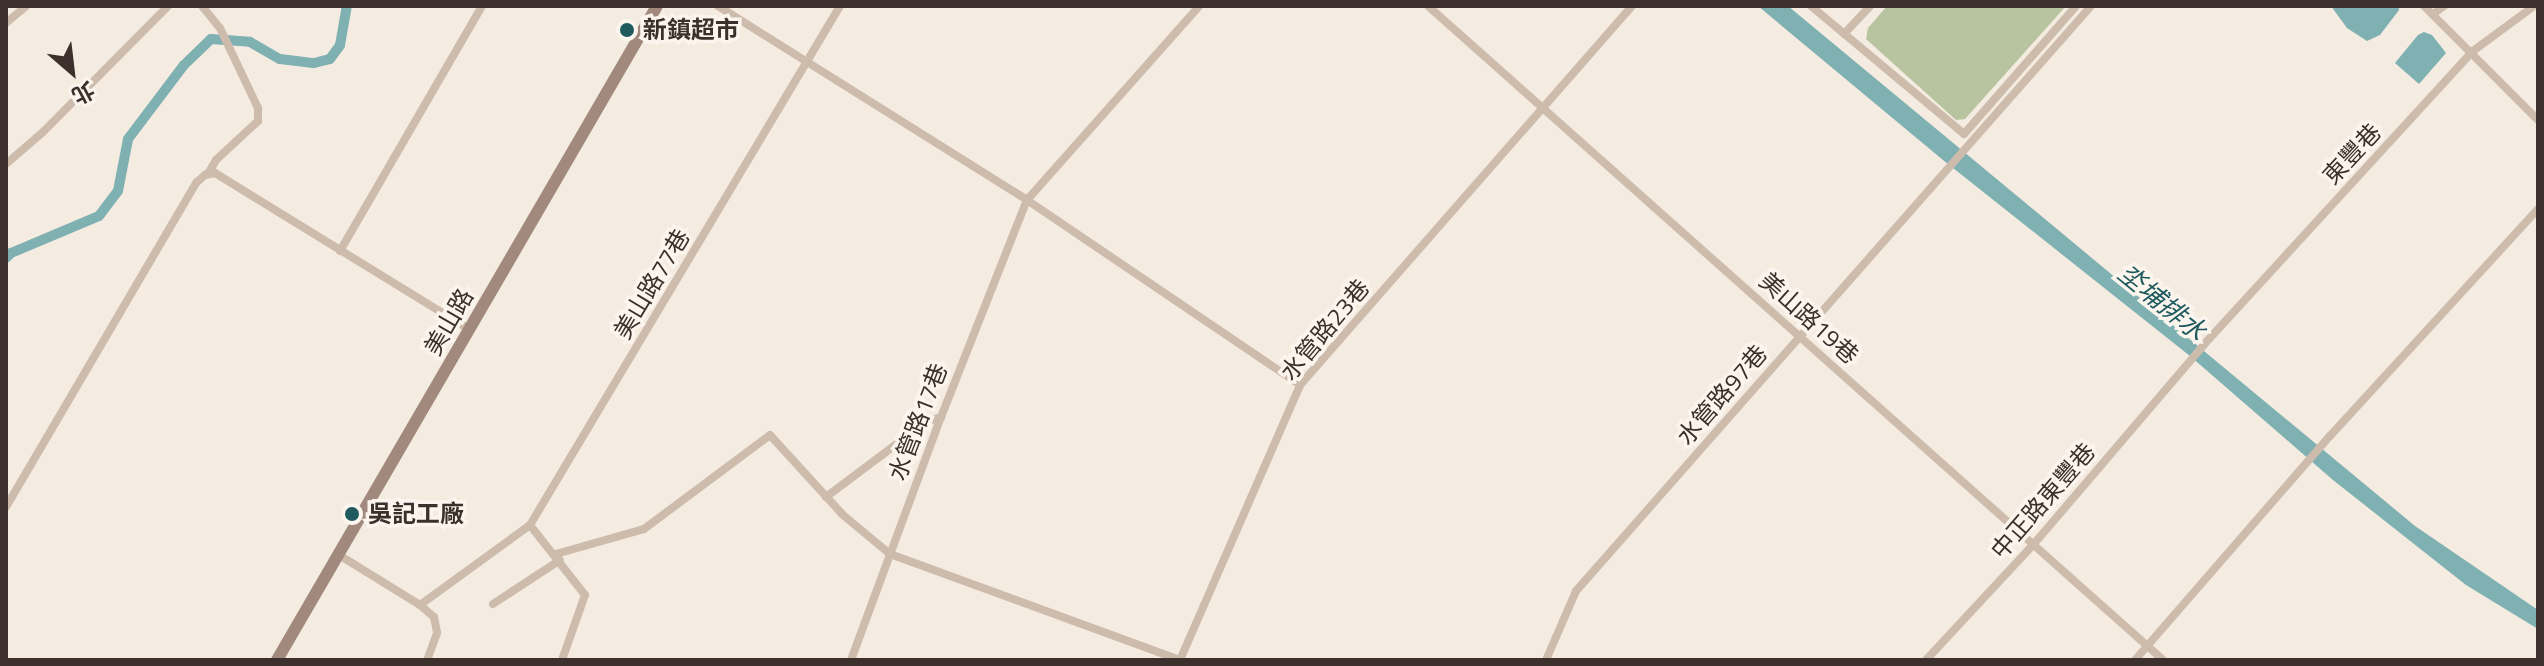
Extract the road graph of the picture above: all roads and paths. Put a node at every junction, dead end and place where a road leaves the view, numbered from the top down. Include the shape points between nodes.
1 (26, 6) edge
2 (168, 6) edge
3 (202, 6) edge
4 (482, 6) edge
5 (657, 6) edge
6 (718, 6) edge
7 (840, 6) edge
8 (1199, 6) edge
9 (1428, 6) edge
10 (1632, 6) edge
11 (1811, 6) edge
12 (1870, 6) edge
13 (2076, 6) edge
14 (2091, 6) edge
15 (2424, 6) edge
16 (2444, 6) edge
17 (2534, 6) edge
18 (2433, 14) junction
19 (6, 23) edge
20 (1844, 34) junction
21 (2473, 51) junction
22 (807, 63) junction
23 (1544, 109) junction
24 (2538, 120) edge
25 (1967, 138) junction
26 (6, 164) edge
27 (208, 174) junction
28 (1027, 200) junction
29 (2538, 209) edge
30 (340, 251) junction
31 (470, 330) junction
32 (1800, 337) junction
33 (2188, 365) joint
34 (1300, 385) junction
35 (941, 417) junction
36 (826, 497) junction
37 (6, 507) edge
38 (530, 525) junction
39 (2033, 545) junction
40 (890, 554) junction
41 (339, 555) junction
42 (558, 557) junction
43 (493, 604) dead end
44 (420, 605) junction
45 (2147, 646) junction
46 (277, 660) edge
47 (427, 660) edge
48 (562, 660) edge
49 (851, 660) edge
50 (1179, 660) edge
51 (1546, 660) edge
52 (1926, 660) edge
53 (2135, 660) edge
54 (2163, 660) edge

1 - 19 street
2 - 26 street
3 - 27 street via 220,28 258,108 258,121
4 - 30 street
5 - 31 street, 美山路
6 - 22 street
7 - 22 street, 美山路77巷
8 - 28 street, 水管路17巷
9 - 23 street, 美山路19巷
10 - 23 street, 水管路23巷
11 - 20 street
12 - 20 street
13 - 25 street
14 - 25 street
15 - 18 street
16 - 18 street
17 - 21 street, 東豐巷
18 - 21 street
20 - 25 street
21 - 24 street
21 - 33 street, 東豐巷
22 - 28 street
22 - 38 street, 美山路77巷
23 - 32 street, 美山路19巷
23 - 34 street, 水管路23巷
25 - 32 street, 水管路97巷
27 - 30 street via 215,173
27 - 37 street via 197,182
28 - 34 street
28 - 35 street, 水管路17巷
29 - 45 street
30 - 31 street
31 - 41 street, 美山路
32 - 39 street, 美山路19巷
32 - 51 street, 水管路97巷 via 1576,591
33 - 39 street, 中正路東豐巷
34 - 50 street, 水管路23巷
35 - 36 street via 926,422
35 - 40 street, 水管路17巷
36 - 40 street
36 - 42 street via 770,435 644,529
38 - 42 street
38 - 44 street, 美山路77巷
39 - 45 street, 美山路19巷
39 - 52 street, 中正路東豐巷
40 - 49 street, 水管路17巷
40 - 50 street
41 - 44 street
41 - 46 street, 美山路
42 - 43 street
42 - 48 street via 585,595
44 - 47 street via 434,617 437,633
45 - 53 street
45 - 54 street, 美山路19巷

